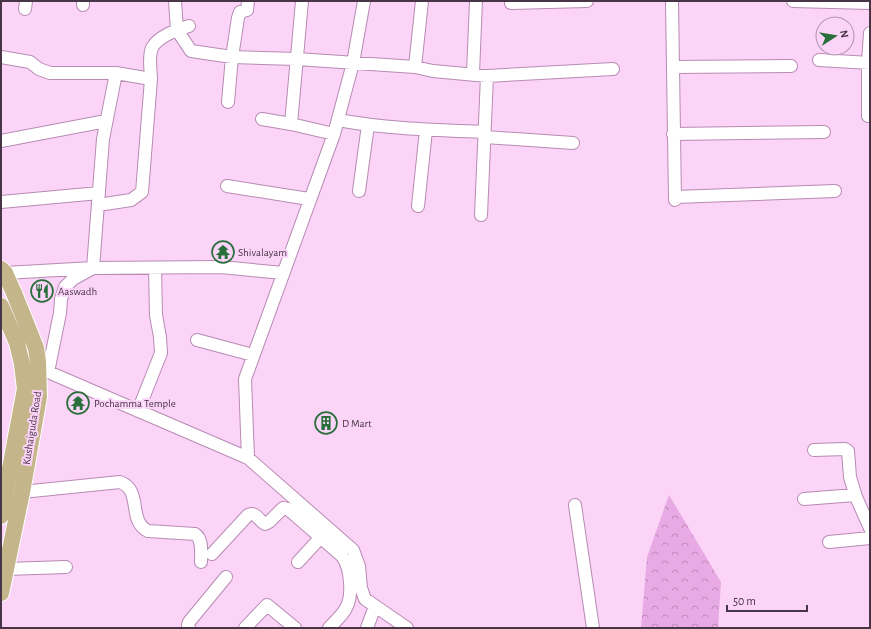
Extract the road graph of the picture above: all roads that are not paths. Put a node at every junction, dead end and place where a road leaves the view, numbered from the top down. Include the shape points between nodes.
1 (174, 1) edge
2 (248, 1) edge
3 (302, 1) edge
4 (364, 1) edge
5 (422, 1) edge
6 (476, 1) edge
7 (512, 1) edge
8 (587, 1) edge
9 (672, 1) edge
10 (793, 1) edge
11 (812, 1) edge
12 (870, 3) edge
13 (183, 28) junction
14 (870, 33) edge
15 (1, 57) edge
16 (232, 57) junction
17 (297, 59) junction
18 (818, 60) dead end
19 (353, 63) junction
20 (869, 63) edge
21 (791, 66) dead end
22 (414, 67) junction
23 (673, 67) junction
24 (613, 69) dead end
25 (116, 73) junction
26 (473, 73) junction
27 (487, 76) junction
28 (151, 80) junction
29 (228, 102) dead end
30 (870, 116) edge
31 (262, 119) dead end
32 (338, 120) junction
33 (106, 121) junction
34 (291, 124) junction
35 (368, 125) junction
36 (426, 130) junction
37 (824, 132) dead end
38 (334, 134) junction
39 (485, 134) junction
40 (673, 134) junction
41 (1, 140) edge
42 (573, 143) dead end
43 (227, 186) dead end
44 (359, 191) dead end
45 (835, 191) dead end
46 (99, 199) junction
47 (309, 200) junction
48 (1, 202) edge
49 (418, 206) dead end
50 (480, 215) dead end
51 (93, 268) junction
52 (155, 268) junction
53 (3, 271) edge
54 (283, 273) junction
55 (1, 306) edge
56 (197, 340) dead end
57 (254, 355) junction
58 (22, 364) junction
59 (44, 370) junction
60 (138, 411) junction
61 (814, 450) dead end
62 (248, 458) junction
63 (22, 492) junction
64 (855, 495) junction
65 (804, 499) dead end
66 (575, 505) dead end
67 (2, 512) edge
68 (870, 528) edge
69 (324, 534) junction
70 (870, 538) edge
71 (829, 542) dead end
72 (212, 554) dead end
73 (201, 562) dead end
74 (298, 562) dead end
75 (66, 567) dead end
76 (6, 569) junction
77 (226, 577) dead end
78 (1, 593) edge
79 (375, 606) junction
80 (189, 628) edge
81 (245, 628) edge
82 (295, 628) edge
83 (329, 628) edge
84 (367, 628) edge
85 (407, 628) edge
86 (593, 628) edge

1 - 13 street
2 - 16 street via 247,10 240,12 238,18
3 - 17 street
4 - 19 street
5 - 22 street
6 - 26 street
7 - 8 street via 511,3
9 - 23 street
10 - 11 street
11 - 12 street
13 - 16 street via 191,51
13 - 28 street via 158,40 152,47
14 - 20 street
15 - 25 street via 30,62 50,73
16 - 17 street
16 - 29 street
17 - 19 street
17 - 34 street
18 - 20 street
19 - 22 street
19 - 32 street
20 - 30 street
21 - 23 street
22 - 26 street via 433,71
23 - 40 street
24 - 27 street
25 - 28 street
25 - 33 street
26 - 27 street
27 - 39 street
28 - 46 street via 142,192 131,200
31 - 34 street
32 - 35 street
32 - 38 street
33 - 41 street
33 - 46 street
34 - 38 street
35 - 36 street
35 - 44 street
36 - 39 street
36 - 49 street
37 - 40 street
38 - 47 street
39 - 42 street
39 - 50 street
40 - 45 street via 675,198
43 - 47 street
46 - 48 street
46 - 51 street
47 - 54 street
51 - 52 street
51 - 53 street
51 - 59 street via 65,287
52 - 54 street via 221,267
52 - 60 street via 156,315 161,353
53 - 59 main road, Kushaiguda Road
54 - 57 street
55 - 58 main road, Kushaiguda Road via 17,343
56 - 57 street
57 - 62 street via 245,379
58 - 59 street
58 - 67 main road, Kushaiguda Road via 25,389
59 - 60 street
59 - 63 main road, Kushaiguda Road
60 - 62 street
61 - 64 street via 848,451 850,477
62 - 69 street
63 - 73 street via 120,482 127,484 141,528 198,536
63 - 76 main road, Kushaiguda Road
64 - 65 street
64 - 68 street
66 - 86 street
69 - 72 street via 286,508 265,524 251,513
69 - 74 street
69 - 79 street via 353,550 359,566 365,599
69 - 83 street via 346,561 349,575 349,600 345,610
70 - 71 street
75 - 76 street
76 - 78 main road, Kushaiguda Road
77 - 80 street via 188,622
79 - 84 street
79 - 85 street
81 - 82 street via 267,605

